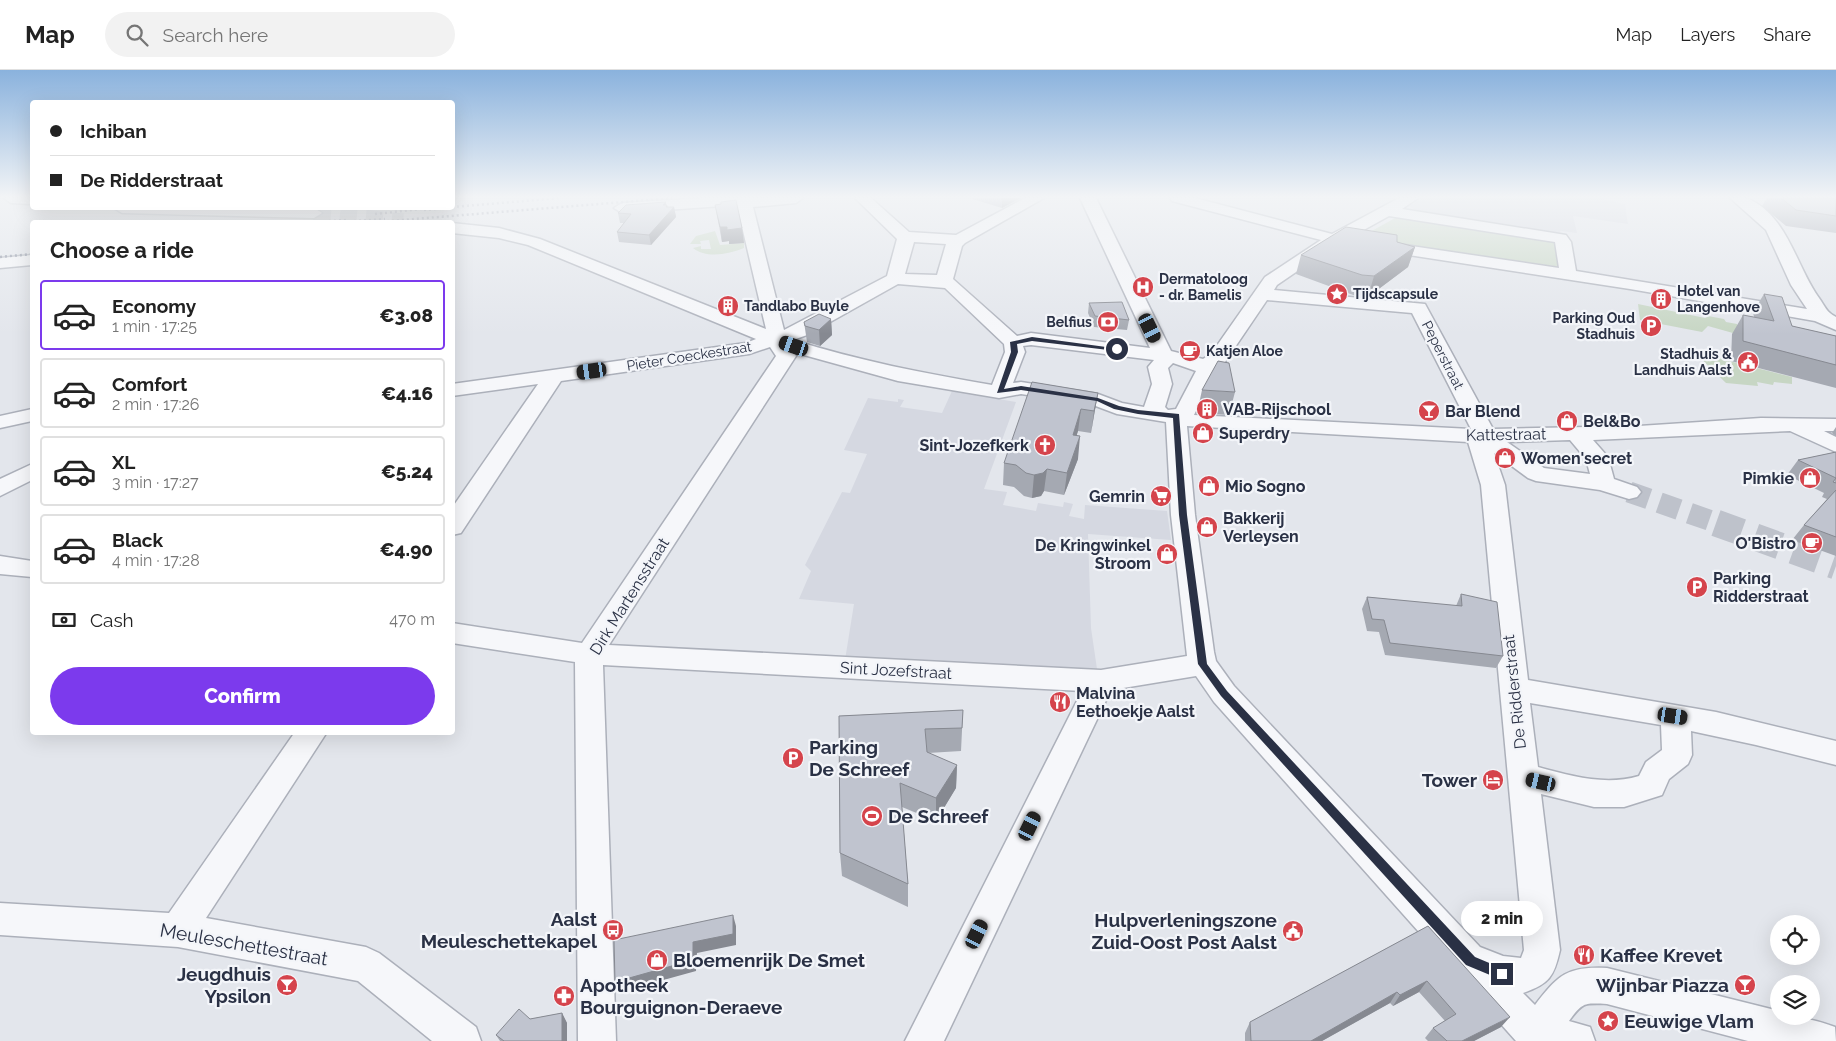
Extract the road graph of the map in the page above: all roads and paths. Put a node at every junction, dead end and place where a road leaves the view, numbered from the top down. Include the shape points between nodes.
1 (537, 243) edge
2 (753, 243) edge
3 (906, 243) edge
4 (956, 243) edge
5 (1110, 243) edge
6 (1328, 243) edge
7 (1363, 243) edge
8 (1563, 243) edge
9 (1782, 243) edge
10 (30, 260) edge
11 (0, 263) edge
12 (1568, 274) junction
13 (895, 279) junction
14 (944, 281) junction
15 (1261, 294) junction
16 (1830, 320) edge
17 (775, 340) junction
18 (1013, 342) junction
19 (1164, 356) junction
20 (1201, 365) junction
21 (553, 377) junction
22 (455, 390) edge
23 (999, 392) junction
24 (1164, 410) junction
25 (30, 415) edge
26 (0, 422) edge
27 (1791, 424) junction
28 (1836, 425) edge
29 (1575, 433) junction
30 (1481, 436) junction
31 (1836, 445) edge
32 (30, 472) edge
33 (1604, 483) junction
34 (0, 489) edge
35 (455, 489) edge
36 (478, 491) junction
37 (1629, 492) tunnel mouth
38 (455, 523) edge
39 (0, 565) edge
40 (30, 569) edge
41 (455, 633) edge
42 (589, 654) junction
43 (1203, 664) junction
44 (1101, 681) junction
45 (1514, 689) junction
46 (1673, 716) junction
47 (310, 735) edge
48 (1836, 753) edge
49 (1524, 778) junction
50 (0, 919) edge
51 (178, 930) junction
52 (1470, 961) junction
53 (1539, 1037) edge
54 (462, 1041) edge
55 (597, 1041) edge
56 (924, 1041) edge
57 (1576, 1041) edge
58 (1821, 1041) edge

1 - 17 street, Kattestraat
2 - 17 street via 775,326
3 - 13 street
4 - 14 street
5 - 19 street
6 - 15 street via 1272,281
7 - 12 street
8 - 12 street
9 - 16 street via 1805,294
10 - 11 street
12 - 16 street
13 - 14 street
13 - 17 street, Pieter Coeckestraat via 800,331
14 - 18 street
15 - 20 street via 1218,358
15 - 30 street, Peperstraat via 1419,308 1482,429
17 - 21 street, Pieter Coeckestraat via 749,348
17 - 23 street, Kattestraat via 870,368
17 - 42 street, Dirk Martensstraat via 786,356
18 - 19 street via 1032,339
18 - 23 street via 1015,352
19 - 20 street
19 - 24 street via 1158,367
20 - 24 street via 1206,370 1184,414
21 - 22 street, Pieter Coeckestraat
21 - 36 street
23 - 24 street, Kattestraat via 1021,388 1098,400 1117,408
24 - 30 street, Kattestraat via 1199,423
24 - 43 street via 1183,515
25 - 26 street
27 - 28 street, Kattestraat
27 - 29 street, Kattestraat
27 - 31 street
29 - 30 street, Kattestraat
29 - 33 street via 1597,457
30 - 33 street via 1508,451 1536,473
30 - 45 street, De Ridderstraat via 1493,485
32 - 34 street
33 - 37 street
35 - 36 street
36 - 38 street
39 - 40 street
41 - 42 street, Sint Jozefstraat
42 - 44 street, Sint Jozefstraat
42 - 55 street, Dirk Martensstraat
43 - 44 street, Sint Jozefstraat
43 - 52 street via 1224,694
44 - 56 street
45 - 46 street
45 - 49 street, De Ridderstraat
46 - 48 street via 1799,742
46 - 49 street via 1677,756 1657,771 1650,786 1624,794 1594,794
47 - 51 street
49 - 52 street, De Ridderstraat via 1542,956 1534,969 1517,976 1502,974
50 - 51 street, Meuleschettestraat
51 - 54 street, Meuleschettestraat via 366,965
52 - 53 street
53 - 57 street
53 - 58 street via 1568,992 1584,985 1607,986

